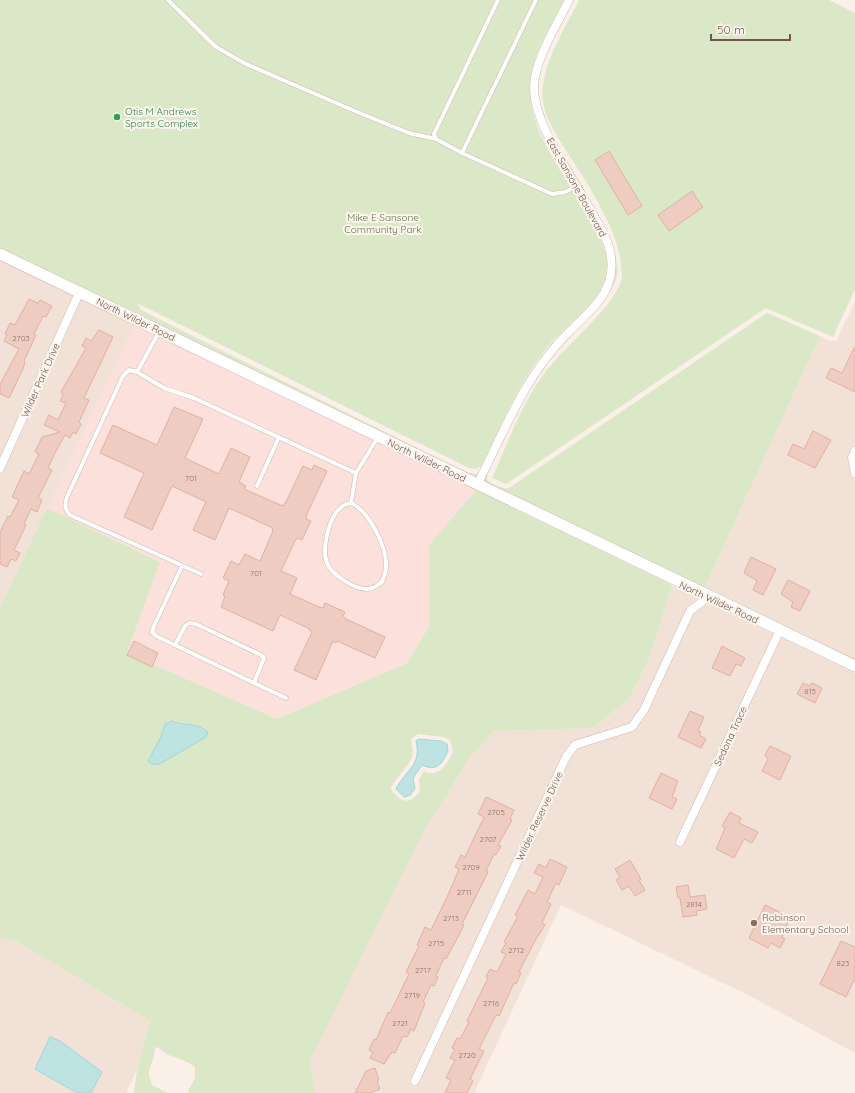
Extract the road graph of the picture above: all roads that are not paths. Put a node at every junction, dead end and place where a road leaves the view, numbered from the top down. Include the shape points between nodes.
1 (168, 0) edge
2 (498, 0) edge
3 (536, 0) edge
4 (569, 0) edge
5 (436, 139) junction
6 (462, 153) junction
7 (578, 185) junction
8 (0, 254) edge
9 (80, 291) junction
10 (160, 330) junction
11 (138, 372) junction
12 (378, 436) junction
13 (279, 437) junction
14 (855, 451) edge
15 (0, 468) edge
16 (356, 473) junction
17 (855, 473) edge
18 (477, 485) junction
19 (257, 486) dead end
20 (351, 504) junction
21 (182, 566) junction
22 (202, 574) dead end
23 (708, 597) junction
24 (780, 630) junction
25 (175, 646) junction
26 (855, 666) edge
27 (254, 683) junction
28 (286, 698) dead end
29 (680, 842) dead end
30 (415, 1081) dead end

1 - 5 lane via 216,48 244,63 386,124 409,133
2 - 5 lane via 434,134
3 - 6 lane
4 - 7 street, East Sansone Boulevard via 539,64 534,97 544,128
5 - 6 lane
6 - 7 lane via 552,194 565,192
7 - 18 street, East Sansone Boulevard via 608,243 612,262 609,283 599,301 560,341 534,374
8 - 9 street, North Wilder Road
9 - 10 street, North Wilder Road
9 - 15 street, Wilder Park Drive
10 - 11 lane
10 - 12 street, North Wilder Road
11 - 13 lane via 164,388 194,398
11 - 21 lane via 129,370 123,376 67,496 66,510
12 - 16 lane
12 - 18 street, North Wilder Road
13 - 16 lane
13 - 19 lane
14 - 17 street via 852,457
16 - 20 lane
18 - 23 street, North Wilder Road
20 - 20 lane via 358,506 370,520 383,548 386,566 382,582 372,588 361,589 346,582 333,572 326,561 326,533 338,509 344,504
21 - 22 lane
21 - 25 lane via 152,632
23 - 24 street, North Wilder Road
23 - 30 street, Wilder Reserve Drive via 690,611 644,710 632,727 575,745 566,756
24 - 26 street, North Wilder Road
24 - 29 street, Sedona Trace
25 - 27 lane
25 - 27 lane via 189,623 261,655 264,658
27 - 28 lane

